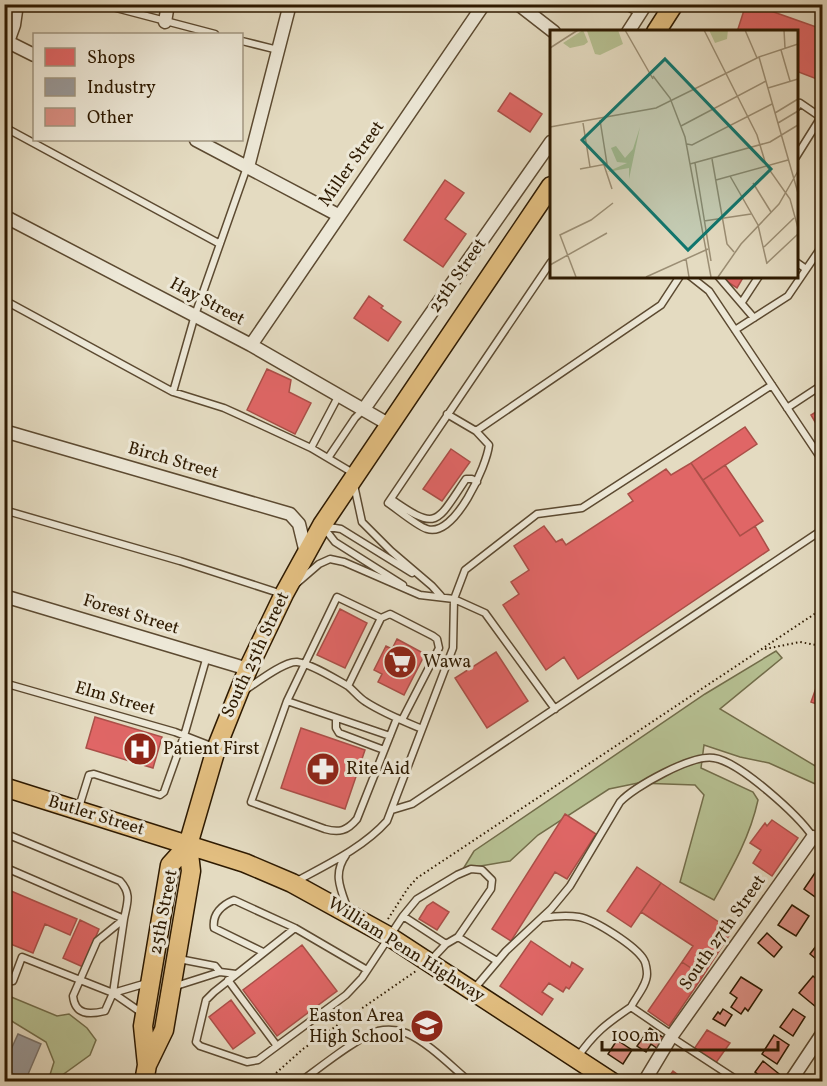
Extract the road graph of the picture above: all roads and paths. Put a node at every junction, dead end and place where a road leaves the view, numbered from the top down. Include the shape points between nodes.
1 (17, 4) edge
2 (101, 4) edge
3 (168, 4) edge
4 (290, 4) edge
5 (484, 4) edge
6 (518, 4) edge
7 (612, 4) edge
8 (675, 4) edge
9 (643, 9) edge
10 (165, 22) junction
11 (551, 30) edge
12 (629, 30) edge
13 (658, 30) edge
14 (211, 33) edge
15 (243, 41) edge
16 (6, 45) edge
17 (278, 50) junction
18 (33, 56) edge
19 (797, 106) edge
20 (822, 117) edge
21 (4, 127) edge
22 (198, 141) edge
23 (550, 143) edge
24 (797, 154) edge
25 (248, 167) junction
26 (550, 187) edge
27 (338, 215) junction
28 (4, 216) edge
29 (220, 244) junction
30 (822, 246) edge
31 (550, 263) edge
32 (797, 263) edge
33 (806, 269) junction
34 (679, 278) edge
35 (693, 278) edge
36 (720, 278) edge
37 (758, 278) edge
38 (4, 300) edge
39 (742, 302) junction
40 (195, 315) junction
41 (754, 318) junction
42 (735, 330) junction
43 (250, 345) junction
44 (772, 385) junction
45 (822, 385) edge
46 (173, 392) junction
47 (339, 395) junction
48 (787, 408) junction
49 (364, 409) junction
50 (447, 414) junction
51 (390, 425) junction
52 (4, 431) edge
53 (476, 431) junction
54 (310, 448) junction
55 (328, 458) junction
56 (822, 460) edge
57 (355, 477) junction
58 (477, 483) junction
59 (389, 501) junction
60 (4, 510) edge
61 (322, 525) junction
62 (822, 530) edge
63 (306, 552) junction
64 (427, 582) junction
65 (284, 594) junction
66 (420, 595) junction
67 (4, 596) edge
68 (441, 596) junction
69 (454, 599) junction
70 (822, 609) edge
71 (381, 618) junction
72 (822, 646) edge
73 (762, 649) junction
74 (207, 656) junction
75 (305, 664) junction
76 (248, 669) junction
77 (4, 683) edge
78 (348, 686) junction
79 (236, 696) junction
80 (287, 701) junction
81 (555, 709) junction
82 (336, 718) junction
83 (400, 719) junction
84 (422, 729) junction
85 (184, 736) junction
86 (390, 736) junction
87 (216, 748) junction
88 (384, 750) junction
89 (4, 787) edge
90 (78, 810) junction
91 (392, 810) junction
92 (4, 833) edge
93 (818, 840) edge
94 (188, 845) junction
95 (348, 852) junction
96 (4, 867) edge
97 (292, 883) junction
98 (349, 913) junction
99 (403, 916) junction
100 (542, 918) junction
101 (124, 919) junction
102 (295, 928) junction
103 (385, 934) junction
104 (458, 937) junction
105 (446, 944) junction
106 (263, 952) junction
107 (177, 958) junction
108 (497, 961) junction
109 (428, 962) junction
110 (367, 970) junction
111 (220, 972) junction
112 (236, 974) junction
113 (80, 980) junction
114 (228, 980) junction
115 (4, 982) edge
116 (150, 982) junction
117 (172, 987) junction
118 (472, 991) junction
119 (113, 993) junction
120 (631, 1007) junction
121 (145, 1014) junction
122 (822, 1034) edge
123 (672, 1036) junction
124 (277, 1046) junction
125 (576, 1059) junction
126 (145, 1073) edge
127 (266, 1082) edge
128 (300, 1082) edge
129 (470, 1082) edge
130 (612, 1082) edge
131 (644, 1082) edge
132 (740, 1082) edge
133 (790, 1082) edge

1 - 16 street
2 - 10 lane
3 - 10 street
4 - 17 street
5 - 27 street, Miller Street
6 - 11 street
7 - 9 lane
8 - 13 main road
9 - 12 street
10 - 14 lane
15 - 17 lane
16 - 18 street
17 - 25 street
19 - 20 lane via 800,103
20 - 24 lane
21 - 29 lane
22 - 25 street
23 - 49 street, 25th Street
25 - 27 street
25 - 29 lane
26 - 51 main road, South 25th Street
27 - 43 street, Miller Street
28 - 40 street, Hay Street
29 - 40 lane
30 - 33 lane
31 - 50 lane
32 - 33 lane
33 - 41 lane via 788,296
34 - 53 lane via 661,305
35 - 42 lane via 709,291
36 - 39 lane
37 - 39 lane
38 - 46 lane
39 - 41 lane
40 - 43 street, Hay Street
40 - 46 lane
41 - 42 lane
42 - 44 lane
43 - 47 street, Hay Street
44 - 48 lane
44 - 69 lane via 582,508 537,514 465,570
45 - 48 lane
46 - 54 lane via 224,408
47 - 49 street, Hay Street
47 - 54 lane
48 - 56 lane
49 - 51 street, Hay Street
49 - 55 lane
50 - 53 lane
50 - 59 lane
51 - 57 main road, South 25th Street
52 - 63 street, Birch Street via 290,514 299,524
53 - 58 lane via 489,445
54 - 55 lane
55 - 57 lane
57 - 61 main road, South 25th Street
57 - 64 lane via 354,492 362,522
58 - 59 lane via 466,479 446,509 435,518 418,517
58 - 59 lane via 445,524 436,528 428,529
60 - 65 lane
61 - 63 main road, South 25th Street
61 - 64 lane via 342,530
61 - 66 lane via 335,542
62 - 81 lane
63 - 65 main road, South 25th Street
64 - 68 lane
65 - 66 lane via 330,559
65 - 76 main road, South 25th Street
66 - 68 lane
67 - 74 street, Forest Street
68 - 69 lane
69 - 81 lane via 485,613
69 - 84 lane via 453,648
70 - 73 path
71 - 75 lane via 338,597
71 - 78 lane
71 - 83 lane via 390,614 433,636 439,648
72 - 73 path via 800,642
73 - 103 path via 417,879 408,888
74 - 76 street, Forest Street
74 - 85 lane
75 - 78 lane
75 - 79 lane via 289,664
75 - 80 lane
76 - 79 main road, South 25th Street
77 - 85 lane, Elm Street
78 - 83 lane via 364,702
79 - 87 main road, South 25th Street
80 - 82 lane
80 - 88 lane via 251,802 334,832 344,831 357,819
81 - 91 lane via 411,804
82 - 86 lane
82 - 88 lane via 339,733
83 - 84 lane
83 - 86 lane
84 - 91 lane
85 - 87 lane, Elm Street
85 - 90 lane via 160,795 94,774 89,775
86 - 88 lane
87 - 94 main road, South 25th Street
89 - 90 main road, Butler Street
90 - 94 main road, Butler Street
91 - 95 lane via 380,829
92 - 101 lane via 120,881 127,888
93 - 100 lane via 791,811 745,774 721,760 702,758 628,793 570,886
93 - 123 street, South 27th Street
94 - 97 main road, William Penn Highway
94 - 107 main road, 25th Street via 191,871
94 - 116 main road, 25th Street via 170,865
95 - 97 lane
95 - 98 lane via 338,874
96 - 101 lane
97 - 98 main road, William Penn Highway
98 - 103 main road, William Penn Highway
99 - 103 lane
99 - 104 lane via 417,899 457,875 471,869 482,870 492,880 491,890
99 - 105 lane
100 - 108 lane
100 - 120 lane via 582,917 605,927 644,960 647,974
101 - 113 lane via 98,941
101 - 119 lane
102 - 106 lane
102 - 106 lane via 234,900 221,908 214,928
102 - 110 lane
103 - 109 main road, William Penn Highway
103 - 110 lane
104 - 105 lane
104 - 108 lane
105 - 109 lane
106 - 112 lane
107 - 111 lane via 215,966
107 - 117 main road, 25th Street
108 - 118 lane
109 - 118 main road, William Penn Highway
109 - 127 path via 303,1049
110 - 124 lane via 346,995
111 - 112 lane
111 - 117 lane
112 - 114 lane
113 - 115 lane via 22,957 13,981
113 - 119 lane
113 - 119 lane via 73,996 80,1012 105,1011
114 - 124 lane
114 - 124 lane via 206,1000 196,1042 247,1062 258,1060
116 - 119 lane
116 - 121 main road, 25th Street
117 - 126 main road, 25th Street via 164,1030
118 - 125 main road, William Penn Highway
119 - 121 lane
120 - 123 lane
120 - 125 lane via 601,1027
121 - 126 main road, 25th Street
122 - 133 street
123 - 131 street, South 27th Street
123 - 132 lane
125 - 130 main road, William Penn Highway
128 - 129 lane via 366,1037 379,1030 392,1030 418,1040

